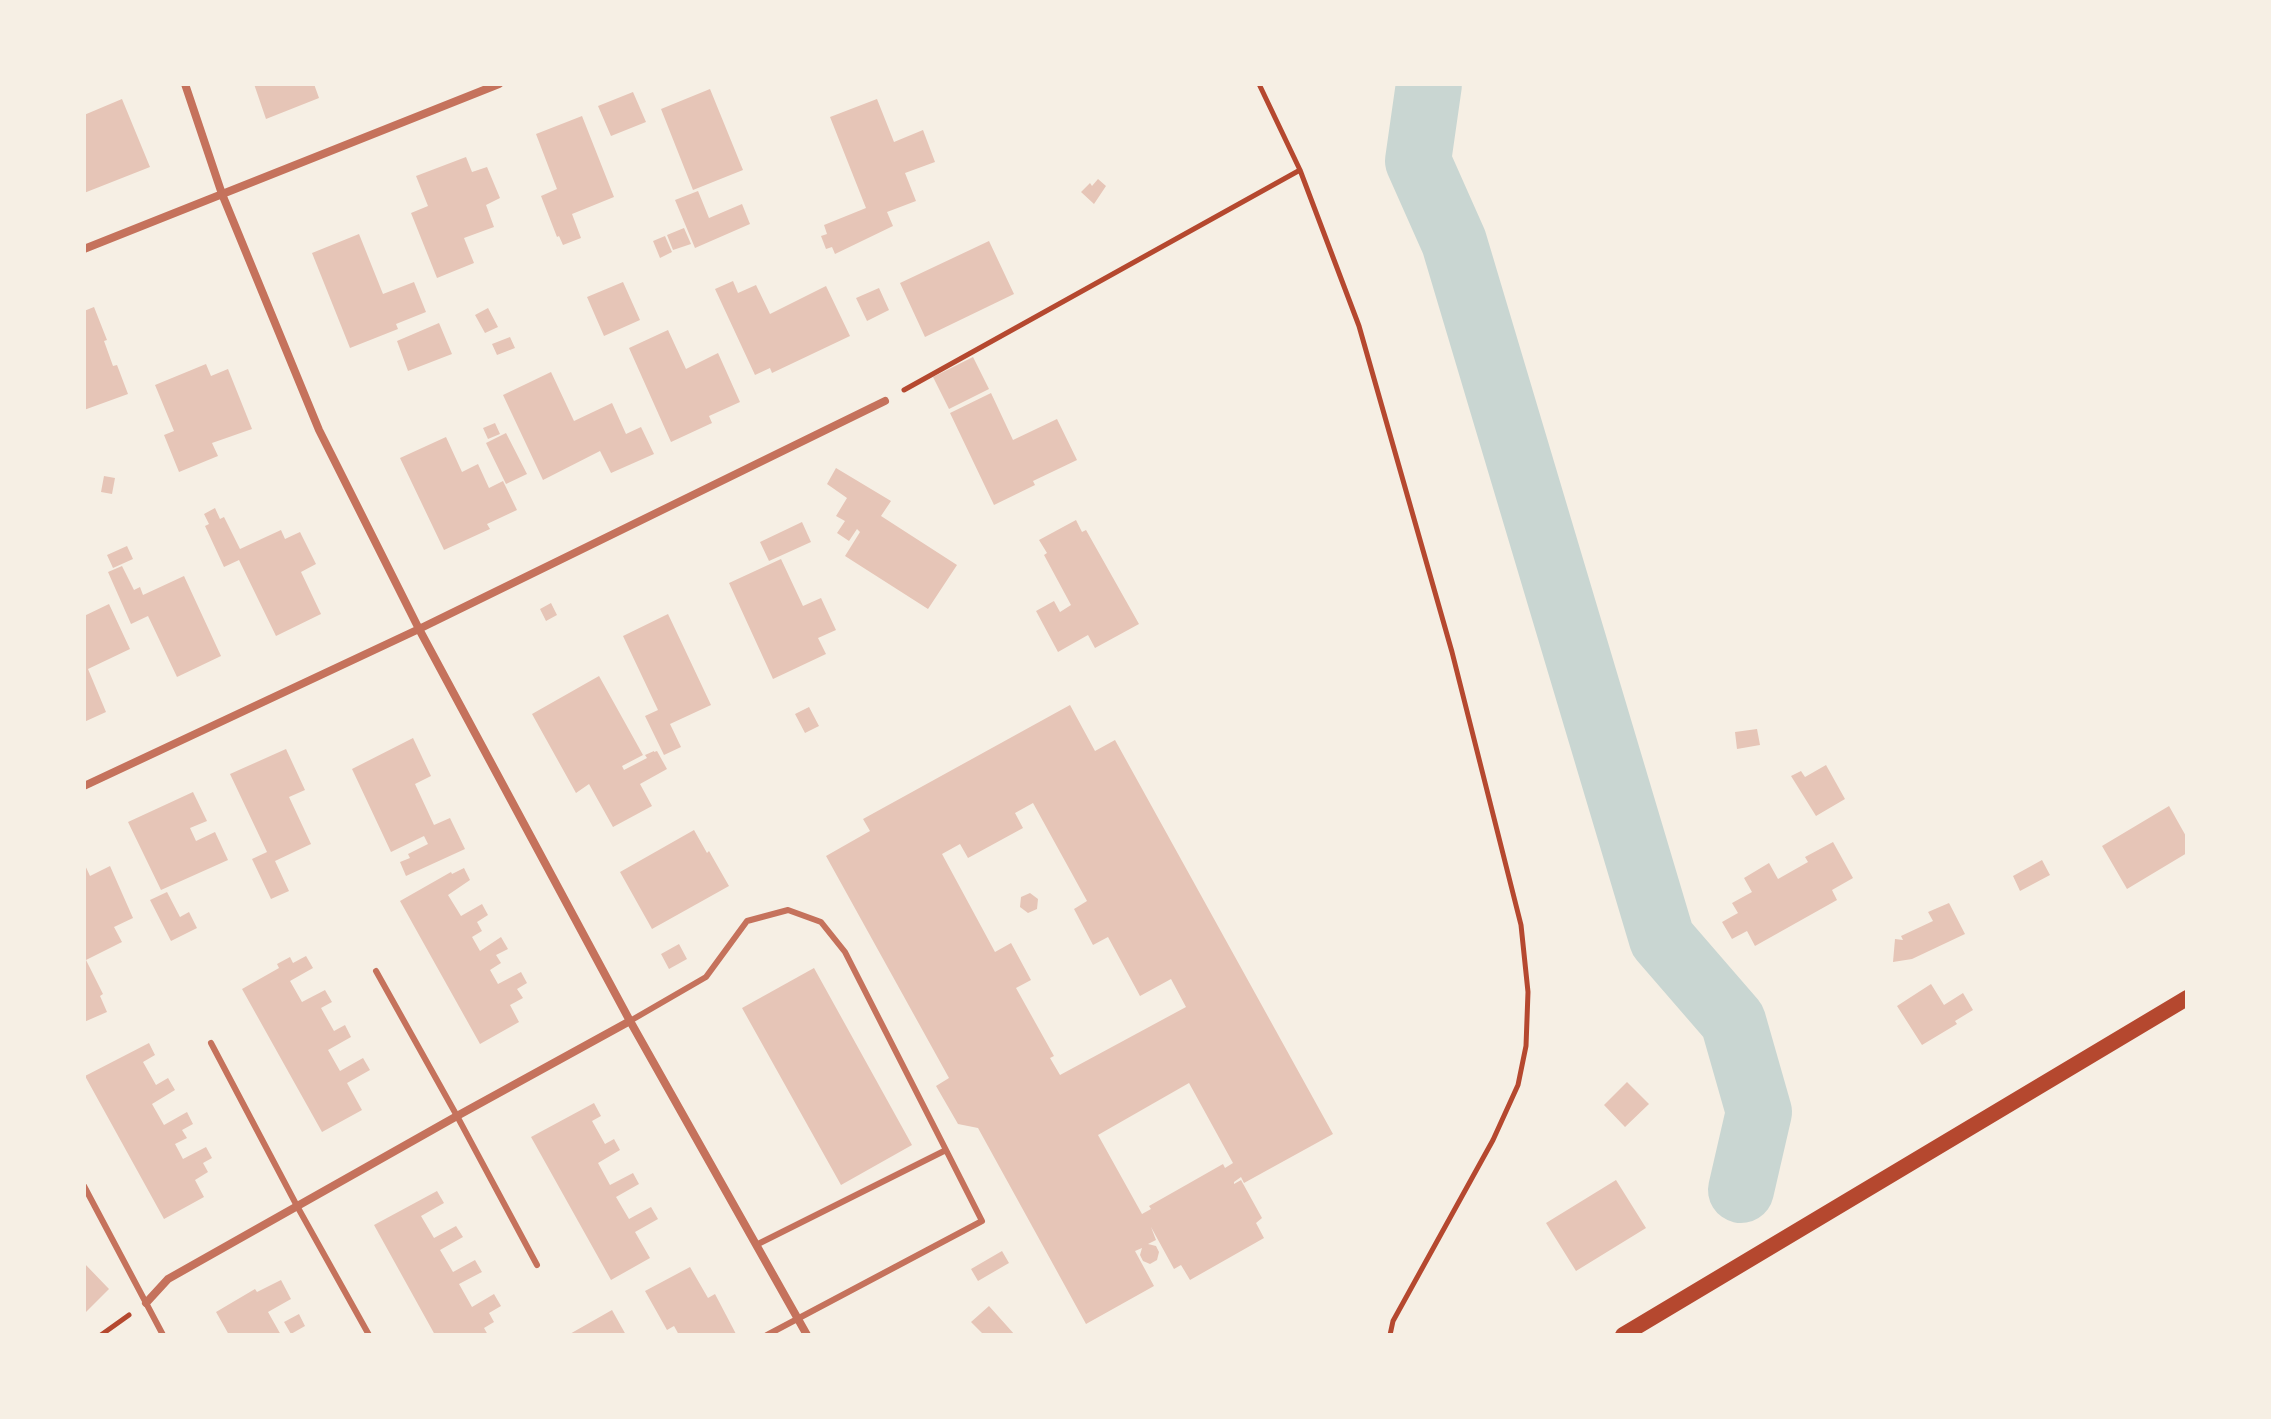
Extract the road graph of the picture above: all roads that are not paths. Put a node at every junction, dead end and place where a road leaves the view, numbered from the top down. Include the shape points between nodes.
1 (185, 84) edge
2 (499, 84) edge
3 (222, 194) junction
4 (84, 249) edge
5 (885, 401) road end
6 (419, 629) junction
7 (84, 786) edge
8 (376, 971) dead end
9 (2187, 998) edge
10 (630, 1021) junction
11 (211, 1043) dead end
12 (457, 1116) junction
13 (946, 1150) junction
14 (84, 1186) edge
15 (297, 1206) junction
16 (756, 1245) junction
17 (537, 1265) dead end
18 (146, 1303) junction
19 (797, 1318) junction
20 (163, 1335) edge
21 (369, 1335) edge
22 (767, 1335) edge
23 (807, 1335) edge
24 (1623, 1335) edge

1 - 3 street
2 - 3 street
3 - 4 street
3 - 6 street via 319,430
5 - 6 street
6 - 7 street
6 - 10 street
8 - 12 lane
9 - 24 main road
10 - 12 street
10 - 13 lane via 706,977 747,921 788,910 821,922 845,952
10 - 16 street
11 - 15 lane
12 - 15 street
12 - 17 lane
13 - 16 lane
13 - 19 lane via 982,1221
14 - 18 lane
15 - 18 street via 168,1279
15 - 21 lane
16 - 19 street
18 - 20 lane
19 - 22 lane
19 - 23 street

